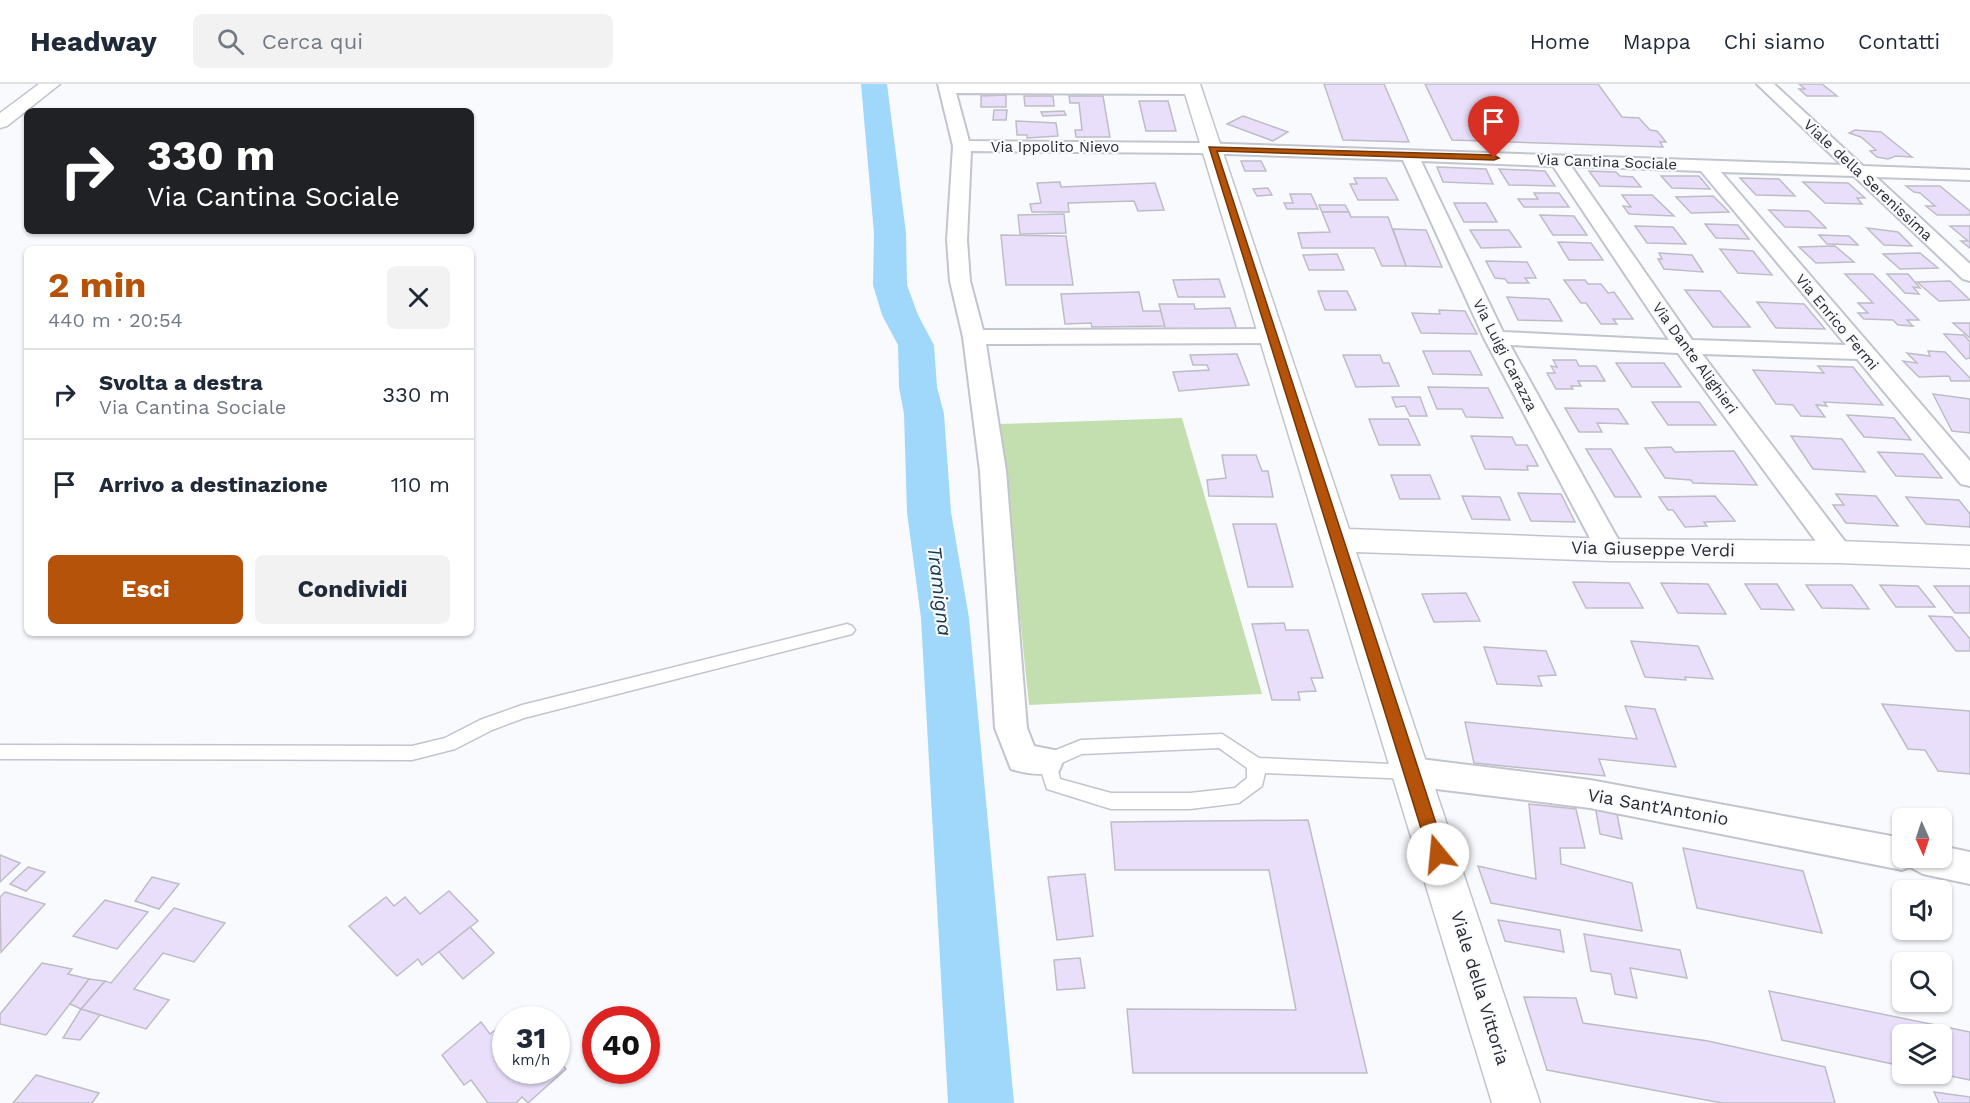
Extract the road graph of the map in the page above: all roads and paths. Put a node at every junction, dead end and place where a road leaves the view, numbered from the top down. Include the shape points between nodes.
1 (51, 84) edge
2 (1765, 84) edge
3 (946, 86) edge
4 (1192, 86) edge
5 (0, 122) edge
6 (962, 146) junction
7 (1212, 148) junction
8 (1409, 155) junction
9 (1558, 160) junction
10 (1706, 165) junction
11 (1859, 171) junction
12 (1970, 175) edge
13 (1970, 275) edge
14 (1271, 336) junction
15 (974, 337) junction
16 (1495, 338) junction
17 (1685, 347) junction
18 (1862, 352) junction
19 (1970, 478) edge
20 (1336, 540) junction
21 (1610, 550) junction
22 (1839, 552) junction
23 (1970, 557) edge
24 (847, 630) dead end
25 (0, 752) edge
26 (1047, 761) junction
27 (1256, 765) junction
28 (1412, 772) junction
29 (1892, 852) edge
30 (1952, 864) edge
31 (1970, 868) edge
32 (1516, 1103) edge

1 - 5 street
2 - 11 street, Viale della Serenissima
3 - 4 street
3 - 6 street
4 - 7 street, Viale della Vittoria
6 - 7 street, Via Ippolito Nievo
6 - 15 street via 957,240 960,281
7 - 8 street, Via Cantina Sociale
7 - 14 street, Viale della Vittoria
8 - 9 street, Via Cantina Sociale
8 - 16 street, Via Luigi Carazza
9 - 10 street, Via Cantina Sociale
9 - 17 street, Via Dante Alighieri
10 - 11 street, Via Cantina Sociale
10 - 18 street, Via Enrico Fermi
11 - 12 street, Via Cantina Sociale
11 - 13 street, Viale della Serenissima
14 - 15 street
14 - 20 street, Viale della Vittoria
15 - 26 street via 993,471 1011,728 1023,759
16 - 17 street
16 - 21 street, Via Luigi Carazza
17 - 18 street
17 - 22 street, Via Dante Alighieri
18 - 19 street, Via Enrico Fermi
20 - 21 street, Via Giuseppe Verdi
20 - 28 street, Viale della Vittoria
21 - 22 street, Via Giuseppe Verdi
22 - 23 street, Via Giuseppe Verdi
24 - 25 lane via 522,712 449,744 412,753
26 - 27 lane via 1081,747 1222,741
26 - 27 lane via 1053,784 1111,801 1190,801 1239,795 1256,781
27 - 28 lane
28 - 29 street, Via Sant'Antonio via 1590,794
28 - 32 street, Viale della Vittoria
30 - 31 street

